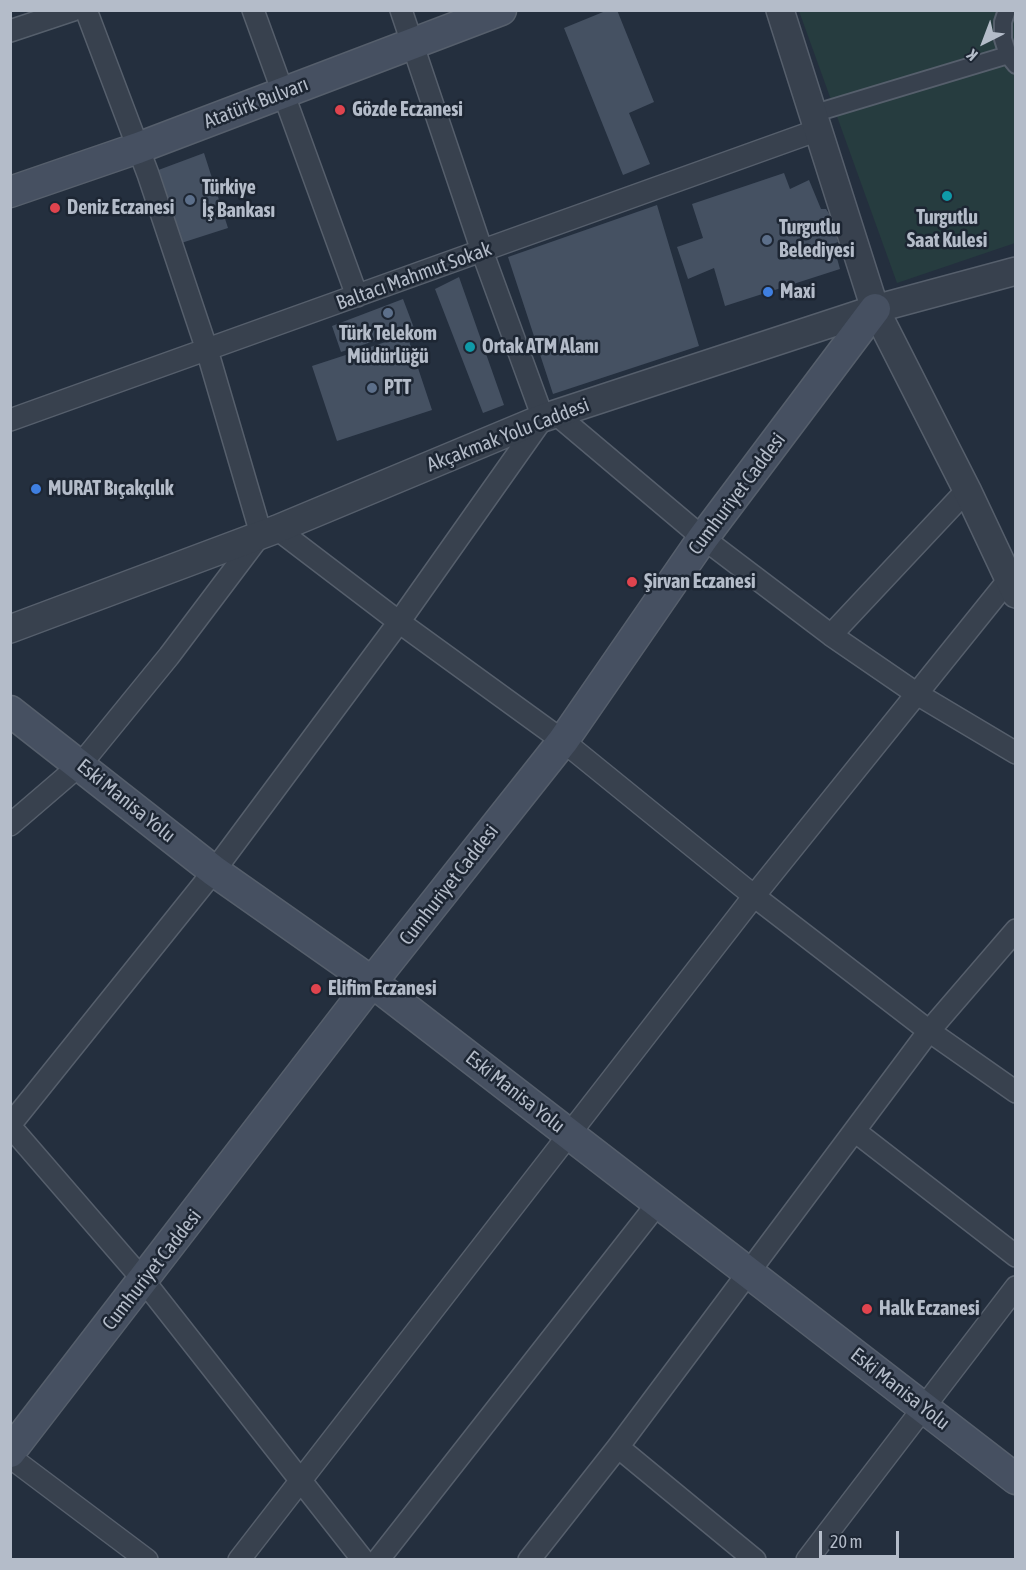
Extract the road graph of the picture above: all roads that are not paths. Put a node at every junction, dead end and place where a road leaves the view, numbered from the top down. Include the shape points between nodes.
1 (73, 10) edge
2 (86, 10) edge
3 (253, 10) edge
4 (401, 10) edge
5 (501, 10) edge
6 (780, 10) edge
7 (1007, 10) edge
8 (10, 31) edge
9 (414, 44) junction
10 (1012, 60) edge
11 (281, 93) junction
12 (815, 122) junction
13 (138, 148) junction
14 (10, 192) edge
15 (482, 251) junction
16 (1016, 271) edge
17 (357, 296) junction
18 (875, 309) junction
19 (207, 350) junction
20 (549, 416) junction
21 (10, 420) edge
22 (967, 490) junction
23 (269, 531) junction
24 (703, 538) junction
25 (1014, 583) edge
26 (399, 622) junction
27 (10, 629) edge
28 (831, 634) junction
29 (916, 694) junction
30 (10, 711) edge
31 (563, 741) junction
32 (1016, 753) edge
33 (81, 764) junction
34 (10, 825) edge
35 (214, 871) junction
36 (754, 896) junction
37 (1016, 930) edge
38 (372, 982) junction
39 (930, 1031) junction
40 (1016, 1092) edge
41 (10, 1125) edge
42 (856, 1132) junction
43 (570, 1134) junction
44 (658, 1203) junction
45 (1016, 1256) edge
46 (749, 1272) junction
47 (144, 1281) junction
48 (1016, 1287) edge
49 (923, 1407) junction
50 (618, 1447) junction
51 (10, 1452) edge
52 (10, 1457) edge
53 (1016, 1479) edge
54 (299, 1481) junction
55 (147, 1560) edge
56 (239, 1560) edge
57 (363, 1560) edge
58 (378, 1560) edge
59 (529, 1560) edge
60 (755, 1560) edge
61 (807, 1560) edge

1 - 8 street
2 - 13 street
3 - 11 street
4 - 9 street
5 - 9 main road, Atatürk Bulvarı
6 - 12 street
7 - 10 street via 1003,39
9 - 11 main road, Atatürk Bulvarı
9 - 15 street
10 - 12 street
11 - 13 main road, Atatürk Bulvarı
11 - 17 street
12 - 15 street, Baltacı Mahmut Sokak
12 - 18 street
13 - 14 main road, Atatürk Bulvarı
13 - 19 street
15 - 17 street, Baltacı Mahmut Sokak
15 - 20 street
16 - 18 street, Akçakmak Yolu Caddesi
17 - 19 street, Baltacı Mahmut Sokak
18 - 20 street, Akçakmak Yolu Caddesi
18 - 22 street
18 - 24 main road, Cumhuriyet Caddesi
19 - 21 street, Baltacı Mahmut Sokak
19 - 23 street
20 - 23 street, Akçakmak Yolu Caddesi
20 - 24 street
20 - 26 street
22 - 25 street
22 - 28 street
23 - 26 street
23 - 27 street, Akçakmak Yolu Caddesi
23 - 33 street
24 - 28 street
24 - 31 main road, Cumhuriyet Caddesi
25 - 29 street
26 - 31 street
26 - 35 street
28 - 29 street
29 - 32 street
29 - 36 street
30 - 33 main road, Eski Manisa Yolu
31 - 36 street
31 - 38 main road, Cumhuriyet Caddesi
33 - 34 street
33 - 35 main road, Eski Manisa Yolu
35 - 38 main road, Eski Manisa Yolu
35 - 41 street
36 - 39 street
36 - 43 street
37 - 39 street
38 - 43 main road, Eski Manisa Yolu
38 - 47 main road, Cumhuriyet Caddesi
39 - 40 street
39 - 42 street
41 - 47 street
42 - 45 street
42 - 46 street
43 - 44 main road, Eski Manisa Yolu
43 - 54 street
44 - 46 main road, Eski Manisa Yolu
44 - 58 street
46 - 49 main road, Eski Manisa Yolu
46 - 50 street
47 - 51 main road, Cumhuriyet Caddesi
47 - 54 street
48 - 49 street
49 - 53 main road, Eski Manisa Yolu
49 - 61 street
50 - 59 street
50 - 60 street
52 - 55 street
54 - 56 street
54 - 57 street

